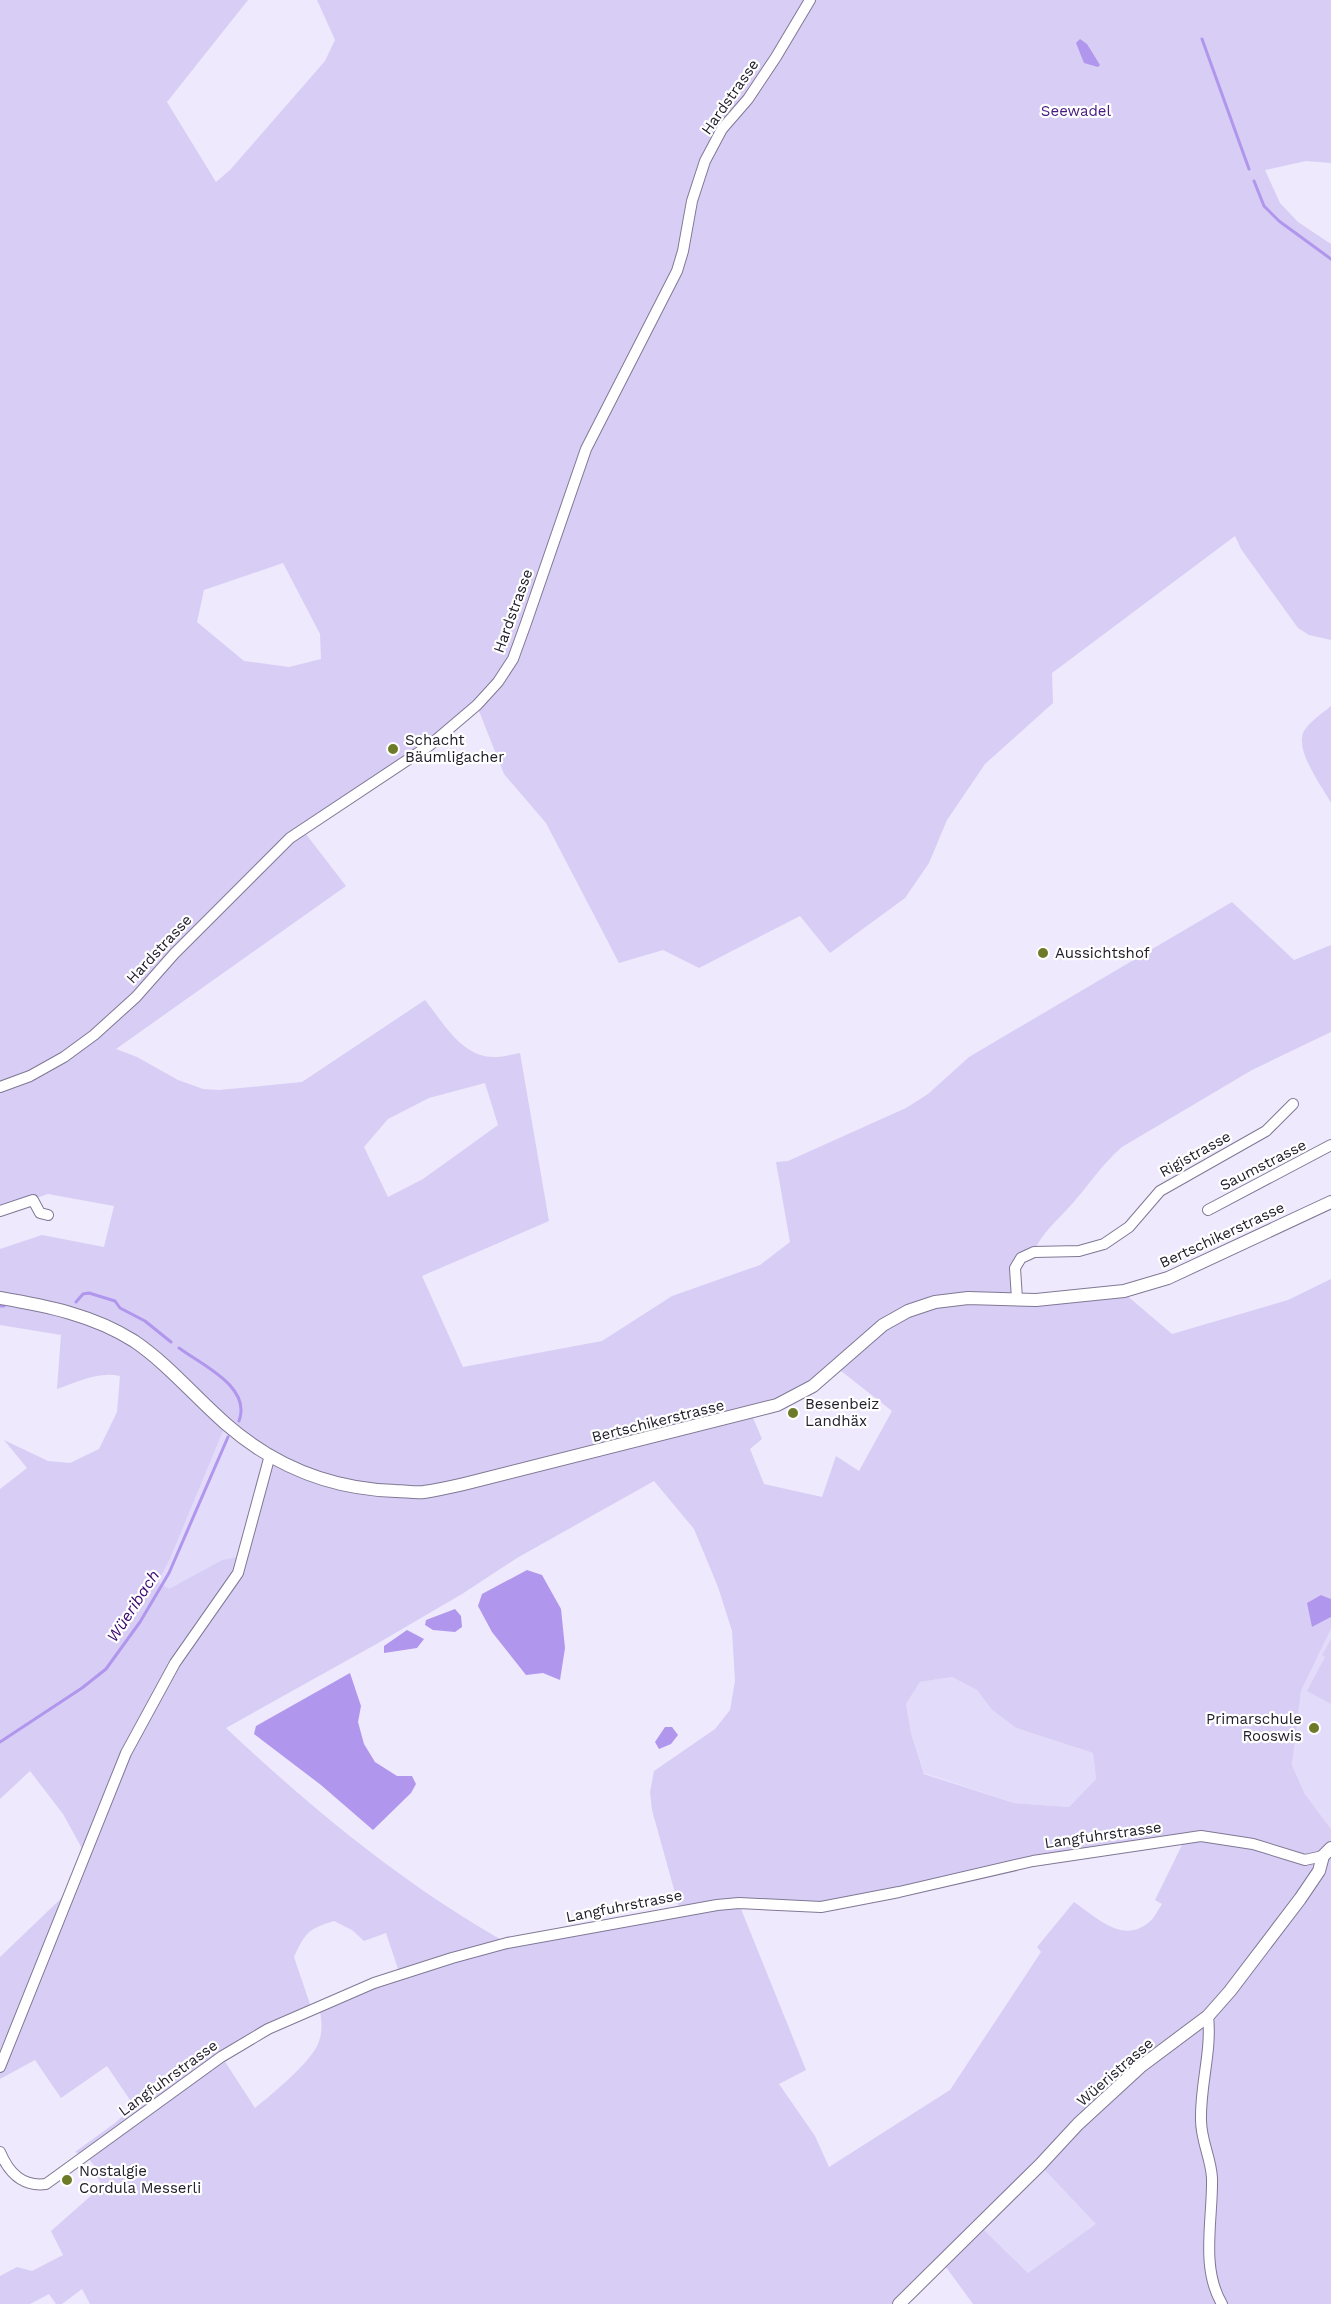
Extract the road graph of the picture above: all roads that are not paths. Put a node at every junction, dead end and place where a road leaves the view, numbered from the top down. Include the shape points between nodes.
1 (810, 0) edge
2 (0, 1087) edge
3 (1293, 1104) dead end
4 (1331, 1145) edge
5 (1331, 1202) edge
6 (1208, 1210) dead end
7 (0, 1211) edge
8 (48, 1215) dead end
9 (0, 1298) edge
10 (1017, 1299) junction
11 (270, 1455) junction
12 (1327, 1852) edge
13 (1208, 2016) junction
14 (0, 2067) edge
15 (0, 2152) edge
16 (899, 2304) edge
17 (1222, 2304) edge

1 - 2 street, Hardstrasse via 748,99 722,129 705,161 677,272 586,449 513,659 498,682 430,745 290,838 94,1035 30,1076
3 - 10 street, Rigistrasse via 1266,1131 1160,1191 1129,1227 1104,1244 1079,1251 1034,1252 1021,1258 1015,1268
4 - 6 street, Saumstrasse
5 - 10 street, Bertschikerstrasse via 1168,1278 1124,1291 1060,1299
7 - 8 street via 33,1200 40,1213
9 - 11 street, Bertschikerstrasse via 57,1308 111,1328 159,1360 226,1424
10 - 11 street, Bertschikerstrasse via 968,1298 935,1302 908,1311 883,1325 813,1386 777,1405 464,1484 422,1492 350,1487 304,1474
11 - 14 street via 238,1573 175,1663 126,1753
12 - 13 street, Wüeristrasse via 1300,1899
12 - 15 street, Langfuhrstrasse via 1305,1860 1253,1844 1201,1836 1033,1861 821,1907 717,1905 507,1943 374,1983 268,2029 221,2057 46,2184 21,2181 10,2171
13 - 16 street, Wüeristrasse via 1140,2067 1078,2124
13 - 17 street via 1201,2120 1212,2179 1210,2260 1216,2295

